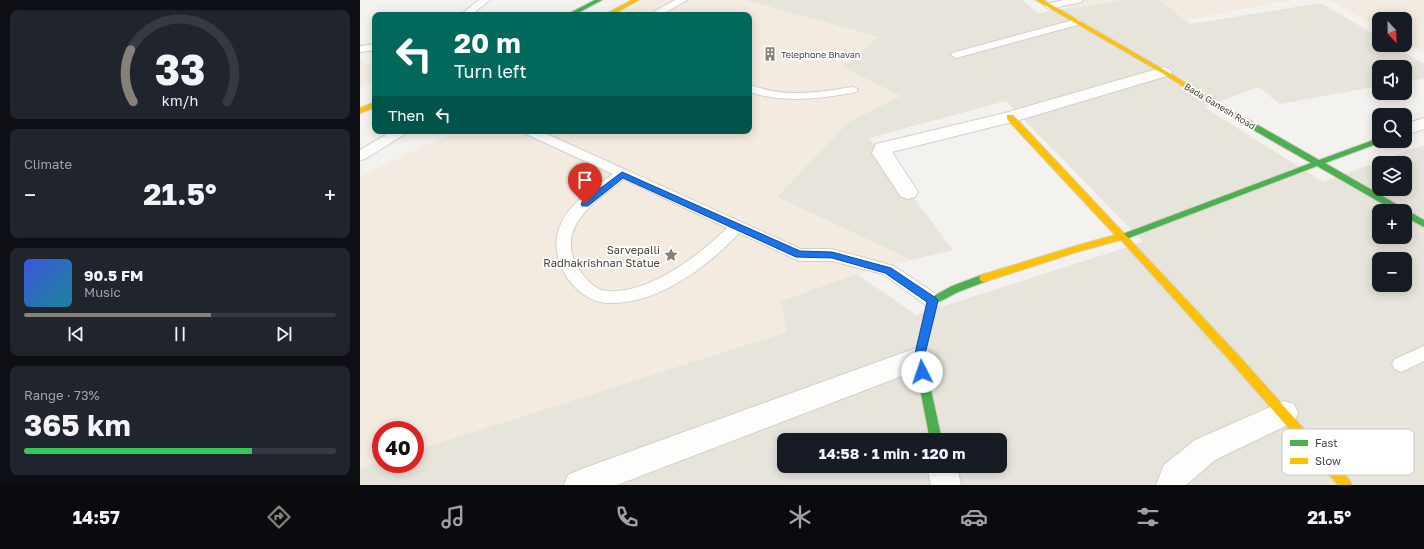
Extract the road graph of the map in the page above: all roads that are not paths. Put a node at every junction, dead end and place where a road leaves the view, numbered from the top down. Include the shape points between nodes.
1 (485, 0) edge
2 (598, 0) edge
3 (636, 0) edge
4 (682, 0) edge
5 (1039, 0) edge
6 (1078, 0) edge
7 (1049, 6) junction
8 (469, 12) edge
9 (575, 12) edge
10 (613, 12) edge
11 (659, 12) edge
12 (1077, 22) junction
13 (372, 47) edge
14 (360, 49) edge
15 (956, 55) dead end
16 (1164, 72) junction
17 (752, 89) edge
18 (852, 90) dead end
19 (372, 105) edge
20 (360, 111) edge
21 (1010, 117) junction
22 (1424, 123) edge
23 (1412, 127) edge
24 (396, 134) edge
25 (536, 134) edge
26 (1372, 143) edge
27 (360, 156) edge
28 (1318, 164) junction
29 (622, 174) junction
30 (908, 192) dead end
31 (1389, 204) edge
32 (1412, 217) edge
33 (1424, 224) edge
34 (736, 226) junction
35 (1122, 237) junction
36 (933, 301) junction
37 (1424, 353) edge
38 (919, 358) junction
39 (1401, 364) dead end
40 (1284, 413) junction
41 (1298, 429) edge
42 (935, 433) edge
43 (943, 473) edge
44 (1337, 475) edge
45 (579, 485) edge
46 (946, 485) edge
47 (1170, 485) edge
48 (1346, 485) edge

1 - 8 lane
2 - 9 street
3 - 10 street
4 - 11 lane
5 - 7 street, Bada Ganesh Road
6 - 7 lane
7 - 12 street, Bada Ganesh Road
12 - 15 lane
12 - 16 street, Bada Ganesh Road
13 - 14 lane
16 - 21 street
16 - 28 street, Bada Ganesh Road
17 - 18 lane via 765,94 805,98
19 - 20 street
21 - 30 street via 883,148 882,153
21 - 35 street
22 - 23 street
24 - 27 lane
25 - 29 lane
26 - 28 street
28 - 31 street, Bada Ganesh Road
28 - 35 street
29 - 34 lane
29 - 34 lane via 577,211 567,226 564,239 565,255 576,279 585,288 601,297 628,296 660,285 699,262
32 - 33 street
34 - 36 lane via 799,255 832,255 888,270
35 - 36 street via 979,279
35 - 40 street
36 - 38 street
37 - 39 lane
38 - 42 street
38 - 45 street
40 - 41 street
40 - 47 street via 1205,450 1174,475
43 - 46 street
44 - 48 street

